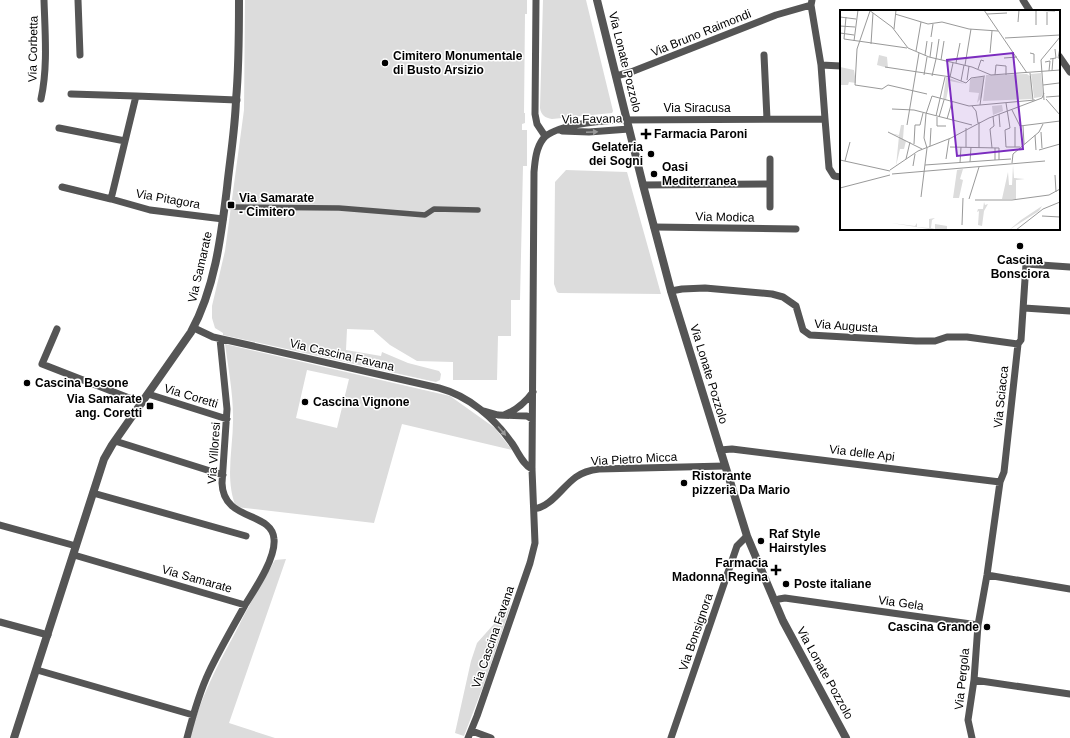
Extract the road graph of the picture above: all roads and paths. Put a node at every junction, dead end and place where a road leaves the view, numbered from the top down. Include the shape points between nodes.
1 (44, 0) edge
2 (78, 0) edge
3 (239, 0) edge
4 (536, 0) edge
5 (597, 0) edge
6 (1023, 0) edge
7 (812, 3) edge
8 (1029, 10) edge
9 (80, 55) dead end
10 (764, 55) dead end
11 (1060, 57) edge
12 (821, 64) junction
13 (840, 66) edge
14 (1070, 72) edge
15 (616, 76) junction
16 (71, 94) dead end
17 (136, 96) junction
18 (41, 99) dead end
19 (236, 100) junction
20 (825, 118) junction
21 (626, 119) junction
22 (767, 119) junction
23 (59, 128) dead end
24 (629, 129) junction
25 (554, 131) junction
26 (546, 136) junction
27 (125, 141) junction
28 (770, 159) dead end
29 (840, 177) edge
30 (770, 184) junction
31 (643, 185) junction
32 (62, 187) dead end
33 (111, 198) junction
34 (231, 207) dead end
35 (770, 208) dead end
36 (478, 210) dead end
37 (223, 219) junction
38 (654, 227) junction
39 (796, 229) dead end
40 (1070, 267) edge
41 (671, 291) junction
42 (1024, 308) junction
43 (1070, 311) edge
44 (194, 328) junction
45 (57, 329) dead end
46 (220, 339) junction
47 (1018, 344) junction
48 (533, 392) junction
49 (148, 394) junction
50 (142, 403) junction
51 (482, 410) junction
52 (504, 415) junction
53 (227, 419) junction
54 (532, 419) junction
55 (115, 441) junction
56 (720, 450) junction
57 (725, 466) junction
58 (532, 469) junction
59 (223, 475) junction
60 (1000, 482) junction
61 (93, 493) junction
62 (534, 509) junction
63 (0, 525) edge
64 (246, 536) dead end
65 (747, 536) junction
66 (76, 546) junction
67 (74, 555) junction
68 (987, 575) junction
69 (1070, 589) edge
70 (774, 601) junction
71 (245, 605) junction
72 (0, 622) edge
73 (978, 625) junction
74 (48, 635) junction
75 (37, 670) junction
76 (974, 680) junction
77 (1070, 694) edge
78 (193, 715) junction
79 (472, 731) junction
80 (14, 738) edge
81 (187, 738) edge
82 (468, 738) edge
83 (492, 738) edge
84 (671, 738) edge
85 (846, 738) edge
86 (972, 738) edge

1 - 18 street, Via Corbetta via 46,59
2 - 9 street
3 - 19 street, Via Samarate
4 - 26 street via 535,114 537,124
5 - 15 street, Via Lonate Pozzolo
6 - 8 street
7 - 12 street
7 - 15 street, Via Bruno Raimondi
10 - 22 street
11 - 14 street
12 - 13 street
12 - 20 street
15 - 21 street, Via Lonate Pozzolo
16 - 17 street
17 - 19 street
17 - 27 street
19 - 37 street, Via Samarate
20 - 22 street, Via Siracusa
20 - 29 street via 829,168 834,176
21 - 22 street, Via Siracusa
21 - 24 street, Via Lonate Pozzolo
21 - 25 street, Via Favana via 595,122
23 - 27 street
25 -> 24 street, Via Favana
24 - 31 street, Via Lonate Pozzolo
25 - 26 street
26 - 48 street, Via Cascina Favana via 539,147 535,166
27 - 33 street
28 - 30 street
30 - 31 street
30 - 35 street
31 - 38 street, Via Lonate Pozzolo
32 - 33 street, Via Pitagora
33 - 37 street, Via Pitagora via 150,210
34 - 36 street via 339,208 425,215 434,209
37 - 44 street, Via Samarate via 209,290
38 - 39 street, Via Modica
38 - 41 street, Via Lonate Pozzolo
40 - 42 street, Via Sciacca via 1026,264
41 - 47 street, Via Augusta via 705,288 783,297 796,306 804,330 810,335 916,341 968,337
41 - 56 street, Via Lonate Pozzolo
42 - 43 street
42 - 47 street, Via Sciacca via 1021,340
44 - 46 street, Via Cascina Favana
44 - 49 street, Via Samarate
45 - 50 street via 42,364
46 - 51 street, Via Cascina Favana via 439,388 456,394
46 - 53 street, Via Villoresi
47 - 60 street, Via Sciacca via 1004,472
48 - 52 street via 518,408
48 - 54 street, Via Cascina Favana
49 - 50 street, Via Samarate
49 - 53 street, Via Coretti
50 - 55 street, Via Samarate
51 - 52 street, Via Cascina Favana
51 -> 58 street, Via Cascina Favana
52 - 54 street, Via Cascina Favana
53 - 59 street, Via Villoresi
54 - 58 street, Via Cascina Favana
55 - 59 street
55 - 61 street, Via Samarate via 104,459
56 - 57 street, Via Lonate Pozzolo
56 - 60 street, Via delle Api via 732,449
57 - 62 street, Via Pietro Micca via 591,470 576,477 543,507
57 - 65 street, Via Lonate Pozzolo
58 - 62 street, Via Cascina Favana
59 - 71 street, Via Villoresi via 223,493 228,504 267,525 274,538 267,566
60 - 68 street, Via Sciacca
61 - 64 street
61 - 66 street, Via Samarate
62 - 79 street, Via Cascina Favana via 534,550
63 - 66 street
65 - 70 street, Via Lonate Pozzolo
65 - 84 street, Via Bonsignora via 737,546
66 - 67 street, Via Samarate
67 - 71 street, Via Samarate
67 - 74 street, Via Samarate
68 - 69 street
68 - 73 street, Via Pergola
70 - 73 street, Via Gela via 785,598
70 - 85 street, Via Lonate Pozzolo
71 - 78 street, Via Villoresi via 208,673
72 - 74 street
73 - 76 street, Via Pergola
74 - 75 street, Via Samarate
75 - 78 street
75 - 80 street, Via Samarate
76 - 77 street
76 - 86 street, Via Pergola via 968,720
78 - 81 street, Via Villoresi
79 - 82 street, Via Cascina Favana
79 - 83 street

